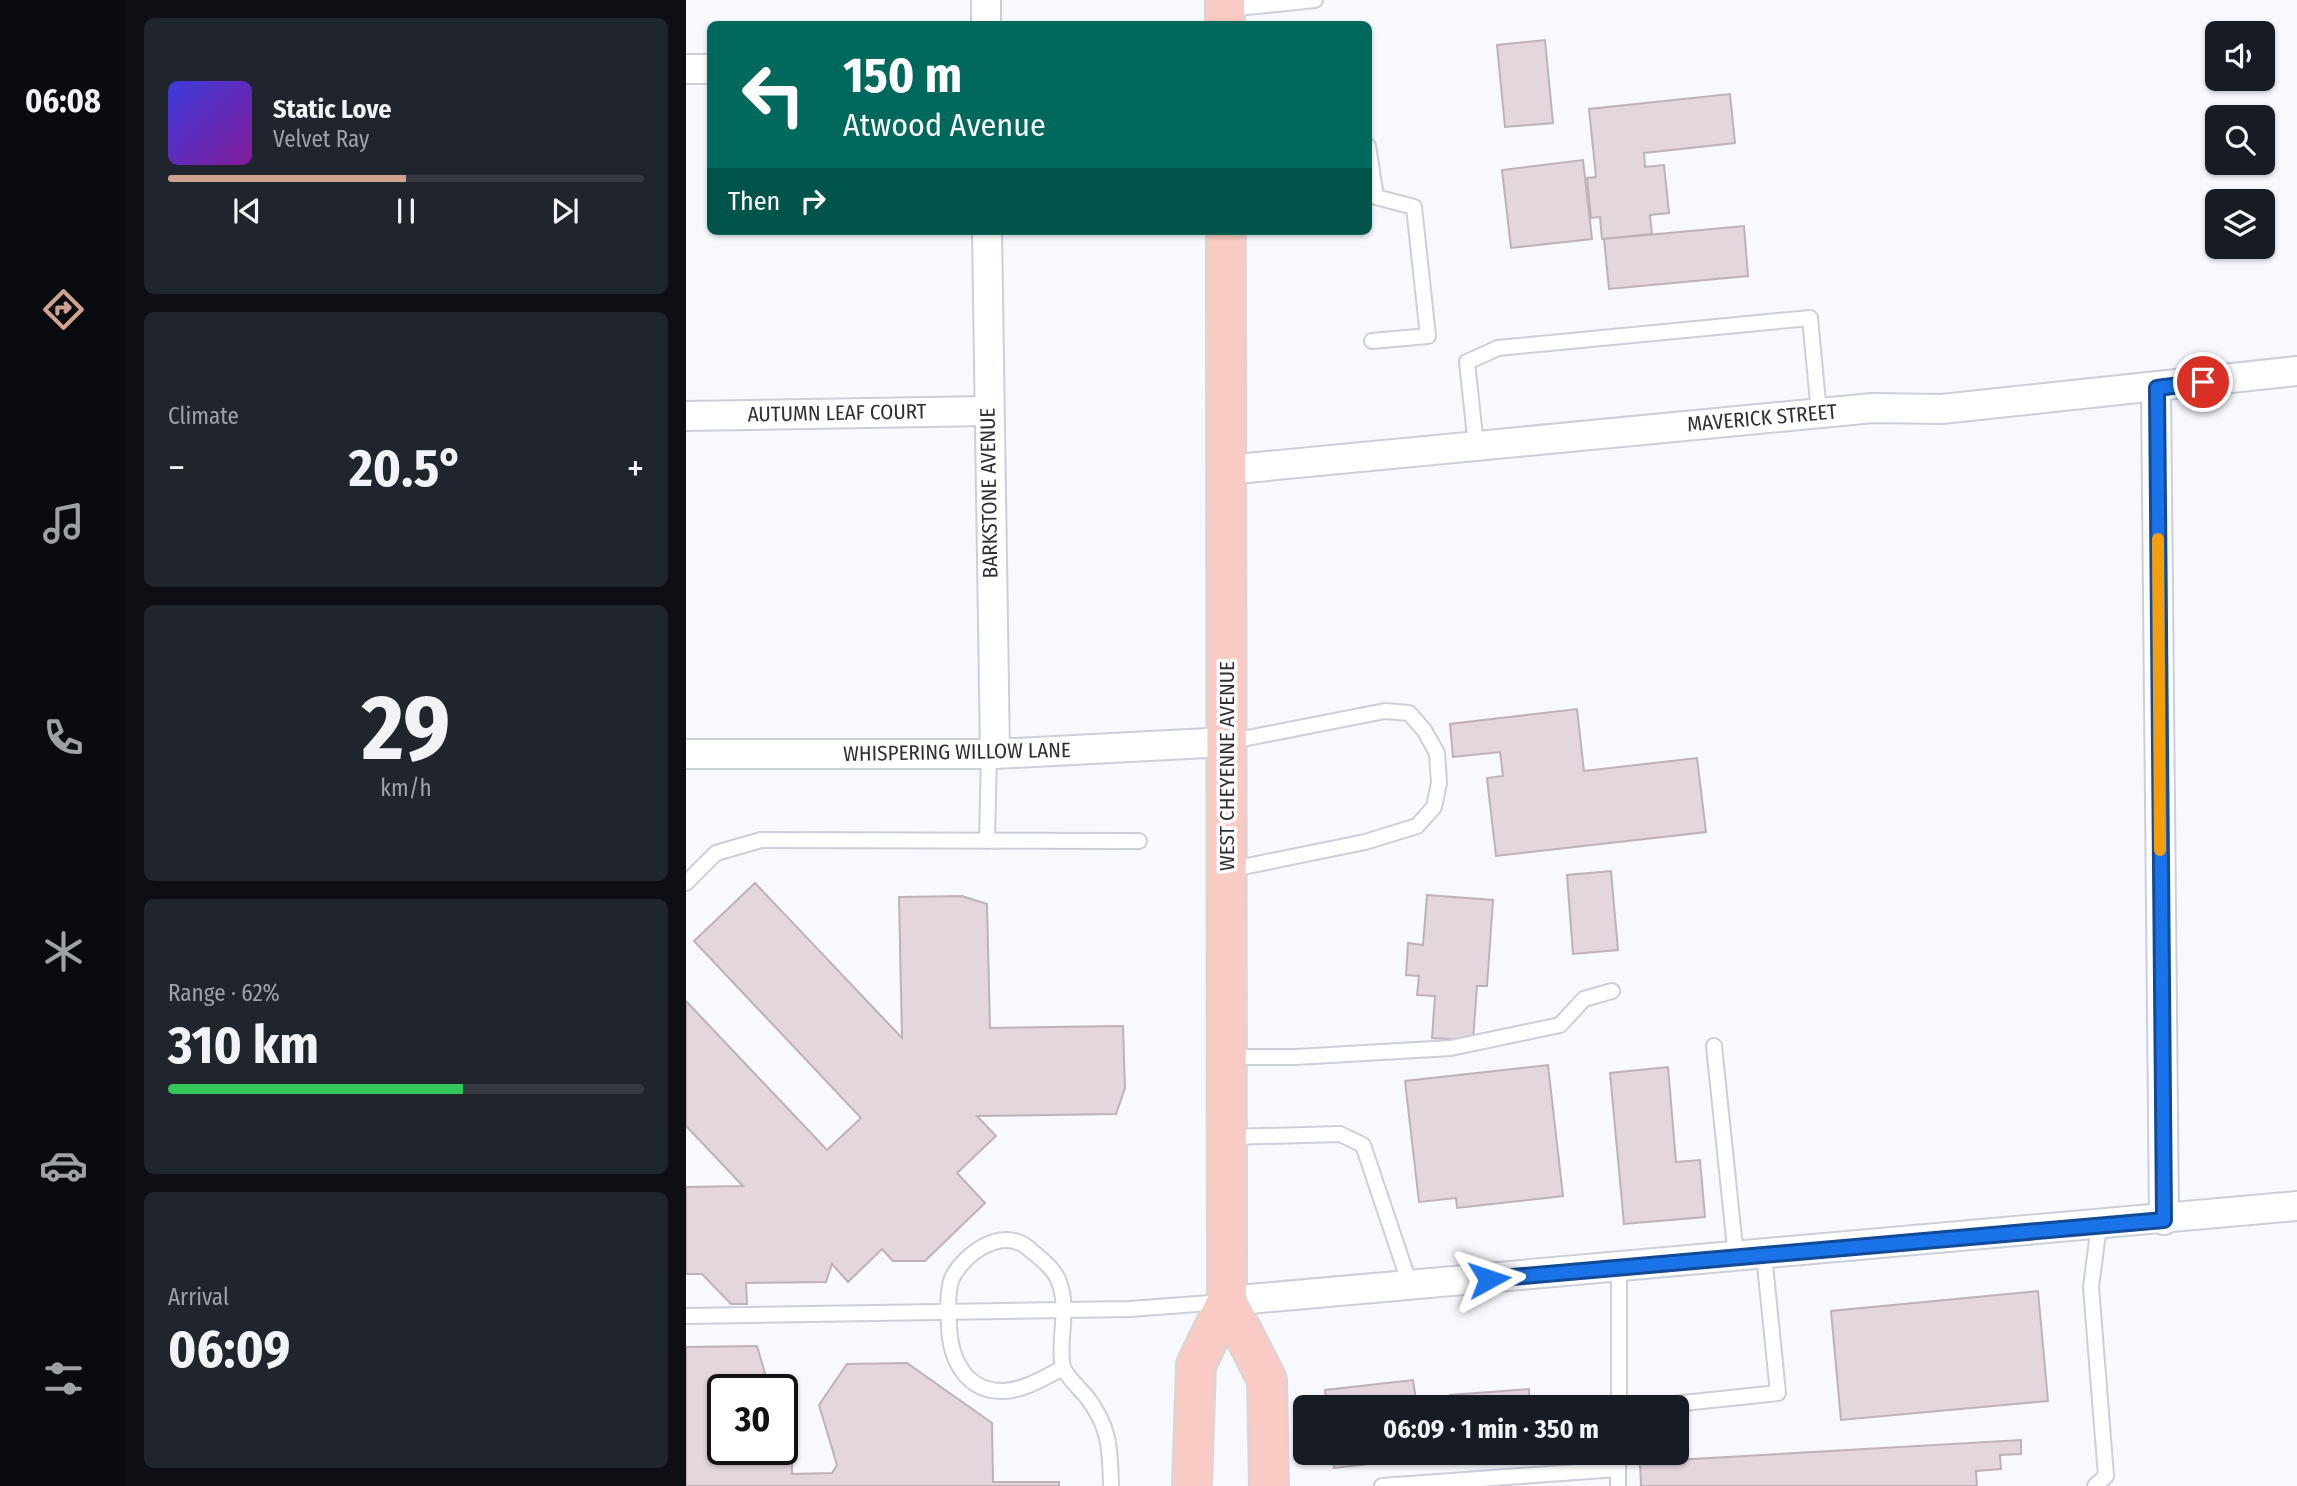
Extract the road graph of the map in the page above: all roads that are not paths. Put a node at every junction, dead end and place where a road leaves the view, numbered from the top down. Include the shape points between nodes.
1 (986, 0) edge
2 (1315, 0) edge
3 (1225, 11) edge
4 (986, 21) edge
5 (686, 69) edge
6 (707, 69) edge
7 (1372, 172) edge
8 (987, 235) edge
9 (1226, 235) edge
10 (1372, 341) dead end
11 (2297, 371) edge
12 (2157, 388) junction
13 (988, 411) junction
14 (1819, 413) junction
15 (686, 416) edge
16 (1476, 446) junction
17 (1226, 470) junction
18 (1227, 742) junction
19 (686, 754) edge
20 (992, 754) junction
21 (987, 841) junction
22 (1139, 841) dead end
23 (1227, 870) junction
24 (686, 883) edge
25 (1612, 991) dead end
26 (1714, 1046) dead end
27 (1227, 1057) junction
28 (1227, 1137) junction
29 (2297, 1206) edge
30 (2164, 1220) junction
31 (2099, 1225) junction
32 (1764, 1255) junction
33 (1736, 1257) junction
34 (1619, 1267) junction
35 (1410, 1285) junction
36 (1227, 1301) junction
37 (1065, 1310) junction
38 (948, 1312) junction
39 (686, 1315) edge
40 (1063, 1368) junction
41 (1619, 1395) edge
42 (1689, 1402) edge
43 (1618, 1465) edge
44 (1618, 1469) junction
45 (1111, 1486) edge
46 (1192, 1486) edge
47 (1269, 1486) edge
48 (1382, 1486) edge
49 (1618, 1486) edge
50 (2095, 1486) edge

1 - 4 street
2 - 3 lane
5 - 6 street
7 - 10 lane via 1376,197 1414,207 1428,336
8 - 13 street, BARKSTONE AVENUE
9 - 17 main road, WEST CHEYENNE AVENUE
11 - 12 street, MAVERICK STREET
12 - 14 street, MAVERICK STREET via 1942,409
12 - 30 street
13 - 15 street, AUTUMN LEAF COURT
13 - 20 street, BARKSTONE AVENUE
14 - 16 street, MAVERICK STREET
14 - 16 lane via 1810,318 1499,348 1467,362
16 - 17 street, MAVERICK STREET
17 - 18 main road, WEST CHEYENNE AVENUE
18 - 20 street, WHISPERING WILLOW LANE
18 - 23 main road, WEST CHEYENNE AVENUE
18 - 23 lane via 1385,711 1409,713 1437,753 1439,783 1434,807 1417,826 1365,842
19 - 20 street, WHISPERING WILLOW LANE
20 - 21 lane
21 - 22 lane
21 - 24 lane via 761,840 716,853
23 - 27 main road, WEST CHEYENNE AVENUE
25 - 27 lane via 1584,999 1560,1025 1451,1048
26 - 33 lane
27 - 28 main road, WEST CHEYENNE AVENUE
28 - 35 lane via 1340,1134 1363,1145
28 - 36 main road, WEST CHEYENNE AVENUE
29 - 30 street
30 - 31 street
31 - 32 street
31 - 50 lane via 2091,1287 2106,1476
32 - 33 street
32 - 42 lane via 1778,1393
33 - 34 street
34 - 35 street
34 - 41 lane
35 - 36 street
36 - 37 lane
36 - 46 main road, WEST CHEYENNE AVENUE via 1196,1365
36 - 47 main road, WEST CHEYENNE AVENUE via 1267,1380
37 - 38 lane
37 - 38 lane via 1059,1280 1046,1262 1022,1244 1000,1241 981,1247 965,1260 952,1279
37 - 40 lane
38 - 39 lane
38 - 40 lane via 950,1351 966,1377 985,1387 1004,1391 1032,1384
40 - 45 lane via 1106,1426
43 - 44 lane
44 - 48 lane
44 - 49 lane

